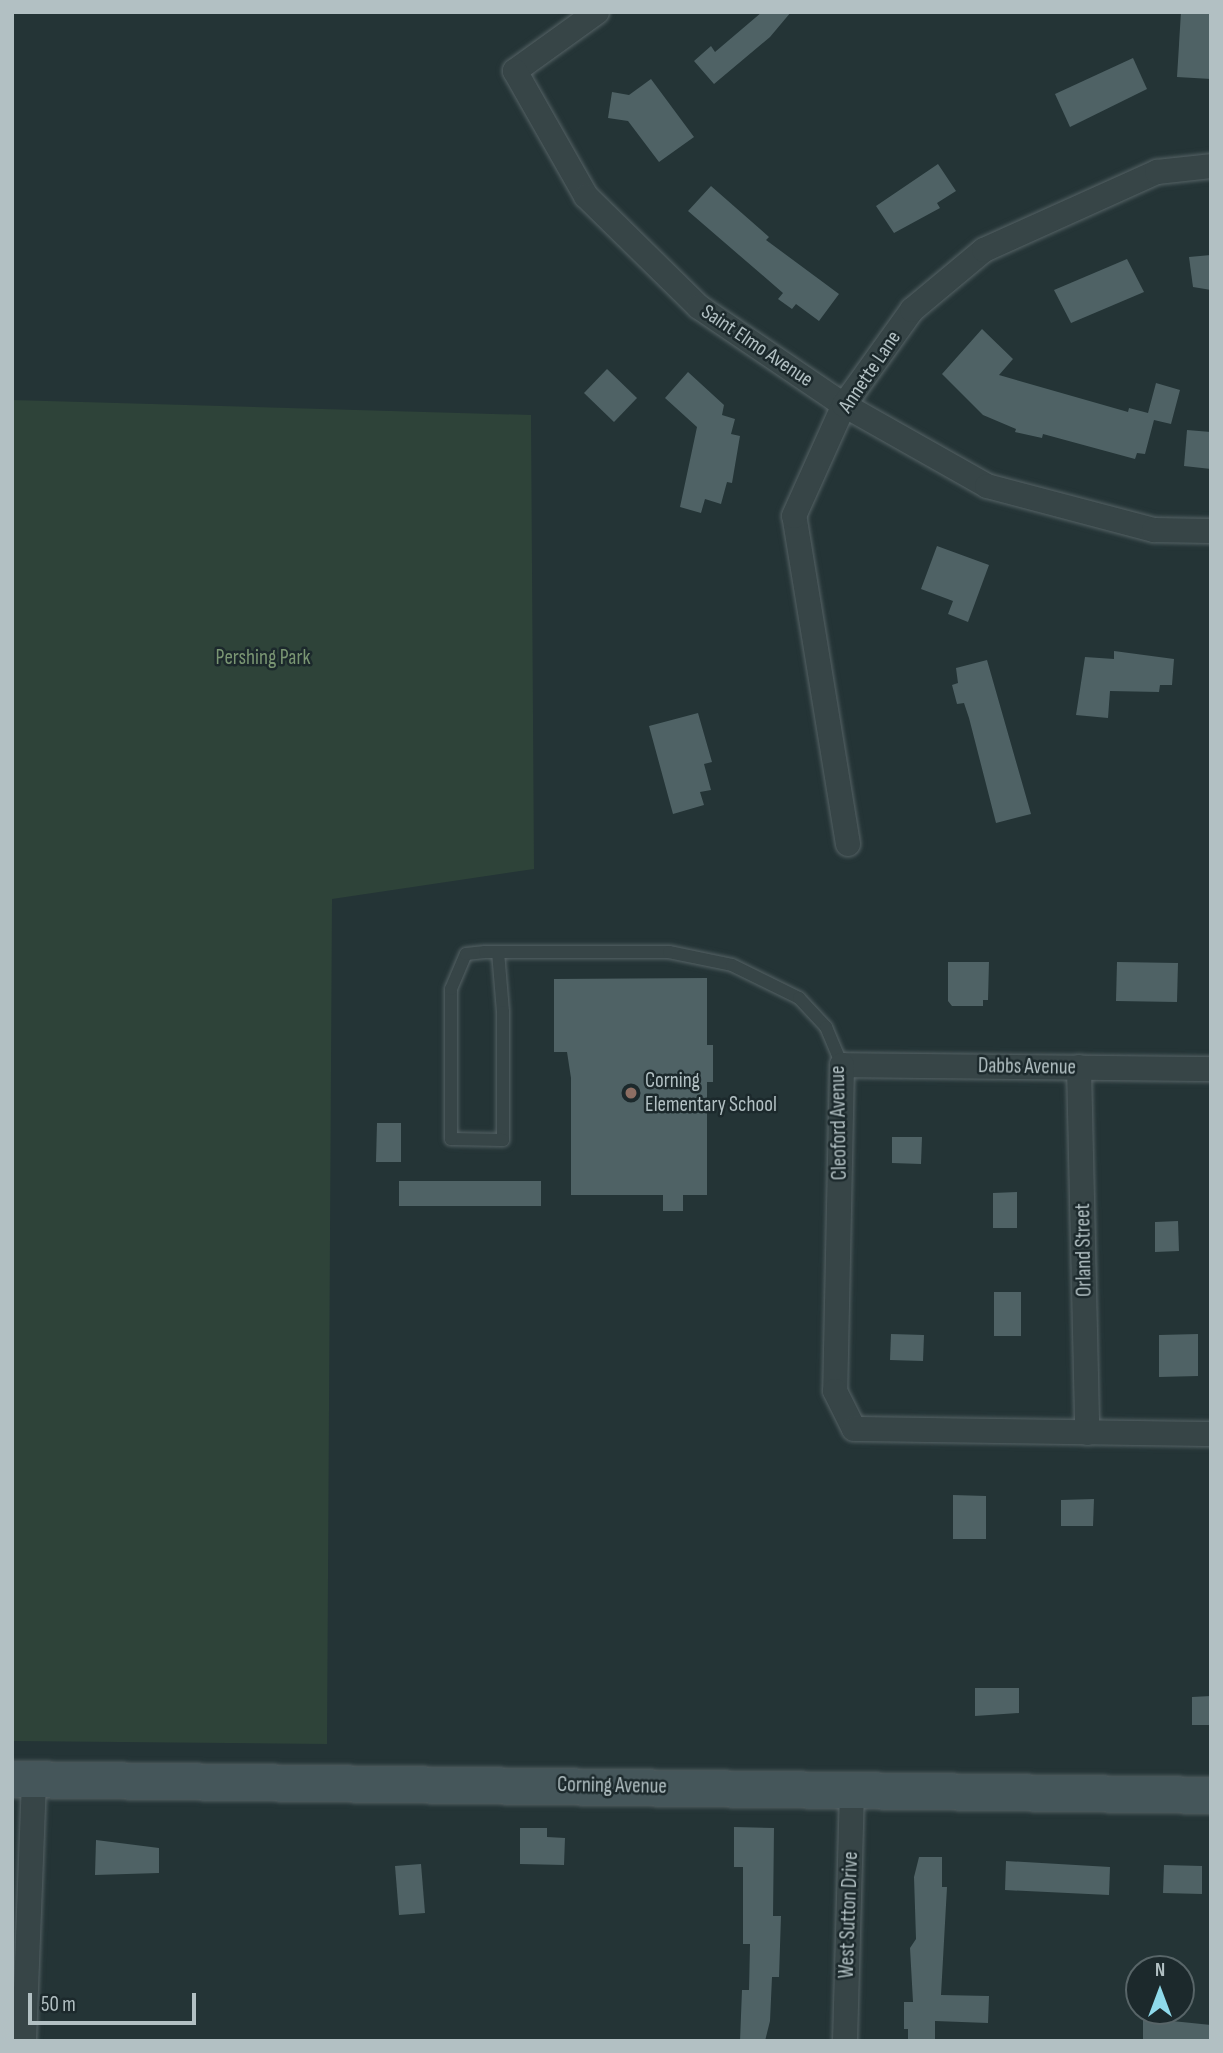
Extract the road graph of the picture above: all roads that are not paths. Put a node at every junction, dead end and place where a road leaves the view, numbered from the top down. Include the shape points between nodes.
1 (597, 12) edge
2 (1211, 166) edge
3 (845, 405) junction
4 (1211, 531) edge
5 (848, 844) dead end
6 (498, 952) junction
7 (842, 1065) junction
8 (1079, 1067) junction
9 (1211, 1069) edge
10 (1087, 1433) junction
11 (1211, 1434) edge
12 (23, 1780) edge
13 (852, 1789) junction
14 (1211, 1795) edge
15 (24, 2041) edge
16 (845, 2041) edge

1 - 3 street, Saint Elmo Avenue via 515,71 586,196 698,307
2 - 3 street, Annette Lane via 1157,172 984,250 912,310
3 - 4 street, Saint Elmo Avenue via 987,486 1154,530
3 - 5 street, Annette Lane via 794,516
6 - 6 lane, Cleoford Avenue via 466,954 451,989 451,1139 503,1140
6 - 7 lane, Cleoford Avenue via 669,952 732,965 799,998 825,1027
7 - 8 street, Dabbs Avenue
7 - 10 street, Cleoford Avenue via 835,1391 854,1429
8 - 9 street, Dabbs Avenue
8 - 10 street, Orland Street
10 - 11 street, Cleoford Avenue
12 - 13 street, Corning Avenue
12 - 15 street
13 - 14 street, Corning Avenue
13 - 16 street, West Sutton Drive

